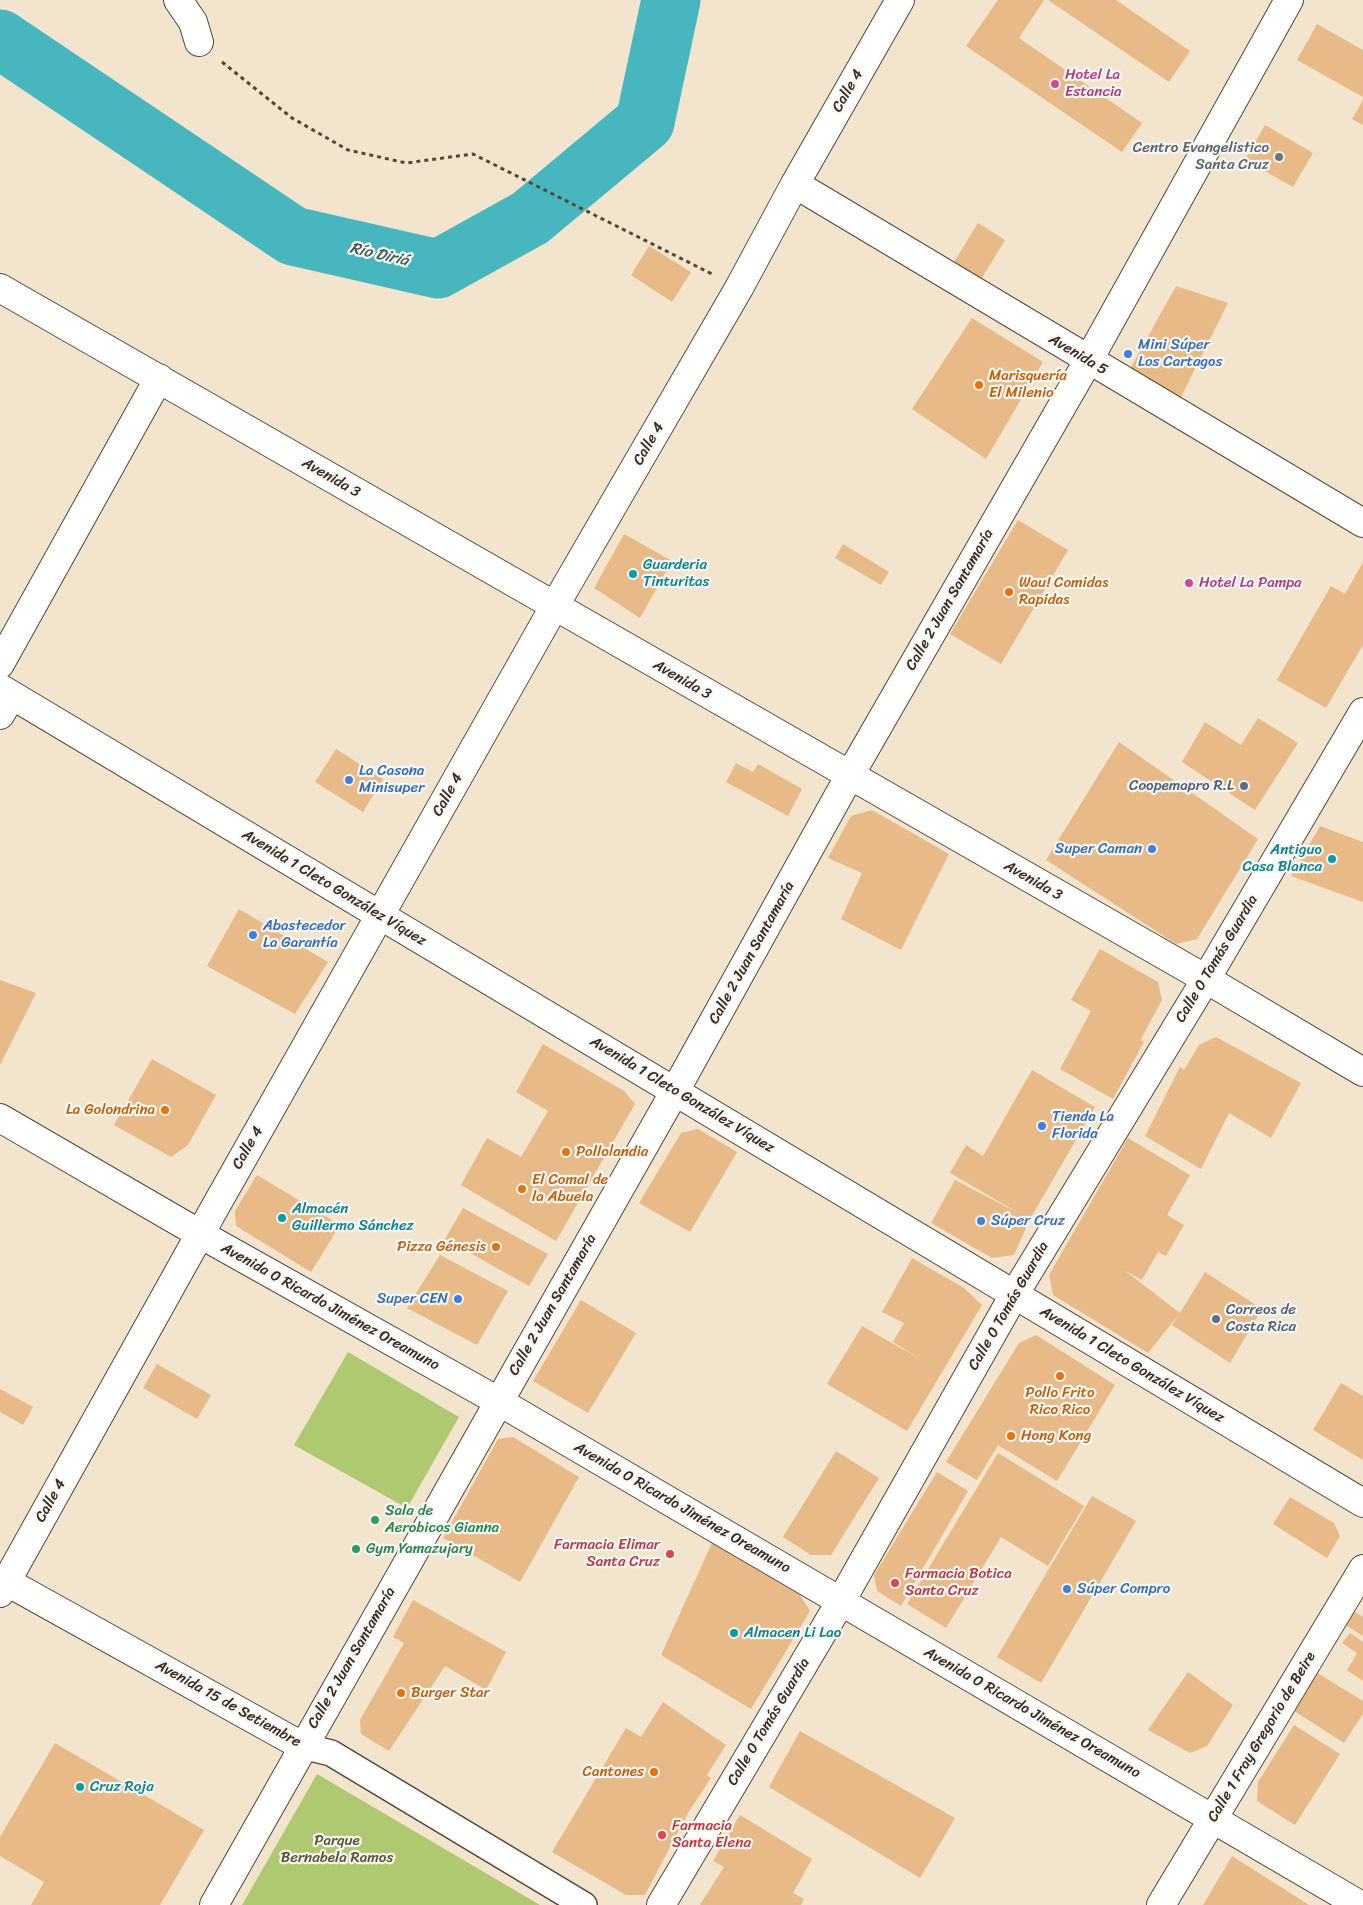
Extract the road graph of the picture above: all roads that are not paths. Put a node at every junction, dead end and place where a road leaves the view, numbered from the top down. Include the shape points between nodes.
1 (178, 0) edge
2 (900, 0) edge
3 (1289, 0) edge
4 (199, 42) road end
5 (795, 184) junction
6 (0, 288) edge
7 (1088, 361) junction
8 (159, 378) junction
9 (1363, 524) edge
10 (554, 607) junction
11 (0, 664) edge
12 (4, 700) edge
13 (1363, 712) edge
14 (850, 775) junction
15 (380, 916) junction
16 (1206, 980) junction
17 (1363, 1072) edge
18 (675, 1091) junction
19 (0, 1118) edge
20 (200, 1234) junction
21 (1014, 1295) junction
22 (498, 1401) junction
23 (1363, 1503) edge
24 (1363, 1569) edge
25 (2, 1585) edge
26 (841, 1602) junction
27 (302, 1746) junction
28 (1213, 1818) junction
29 (214, 1905) edge
30 (584, 1905) edge
31 (661, 1905) edge
32 (1161, 1905) edge
33 (1360, 1905) edge

1 - 4 street via 193,22
2 - 5 street, Calle 4
3 - 7 street, Calle 2 Juan Santamaría
5 - 7 street, Avenida 5
5 - 10 street, Calle 4 via 739,288
6 - 8 street, Avenida 3
7 - 9 street, Avenida 5
7 - 14 street, Calle 2 Juan Santamaría
8 - 10 street, Avenida 3
8 - 11 street
10 - 14 street, Avenida 3
10 - 15 street, Calle 4
12 - 15 street, Avenida 1 Cleto González Víquez
13 - 16 street, Calle 0 Tomás Guardia
14 - 16 street, Avenida 3
14 - 18 street, Calle 2 Juan Santamaría
15 - 18 street, Avenida 1 Cleto González Víquez
15 - 20 street, Calle 4
16 - 17 street, Avenida 3
16 - 21 street, Calle 0 Tomás Guardia
18 - 21 street, Avenida 1 Cleto González Víquez
18 - 22 street, Calle 2 Juan Santamaría
19 - 20 street, Avenida 0 Ricardo Jiménez Oreamuno
20 - 22 street, Avenida 0 Ricardo Jiménez Oreamuno
20 - 25 street, Calle 4
21 - 23 street, Avenida 1 Cleto González Víquez
21 - 26 street, Calle 0 Tomás Guardia
22 - 26 street, Avenida 0 Ricardo Jiménez Oreamuno
22 - 27 street, Calle 2 Juan Santamaría
24 - 28 street, Calle 1 Fray Gregorio de Beire
25 - 27 street, Avenida 15 de Setiembre
26 - 28 street, Avenida 0 Ricardo Jiménez Oreamuno
26 - 31 street, Calle 0 Tomás Guardia
27 - 29 street, Calle 2 Juan Santamaría
27 - 30 street, Avenida 15 de Setiembre via 331,1753
28 - 32 street, Calle 1 Fray Gregorio de Beire
28 - 33 street, Avenida 0 Ricardo Jiménez Oreamuno

